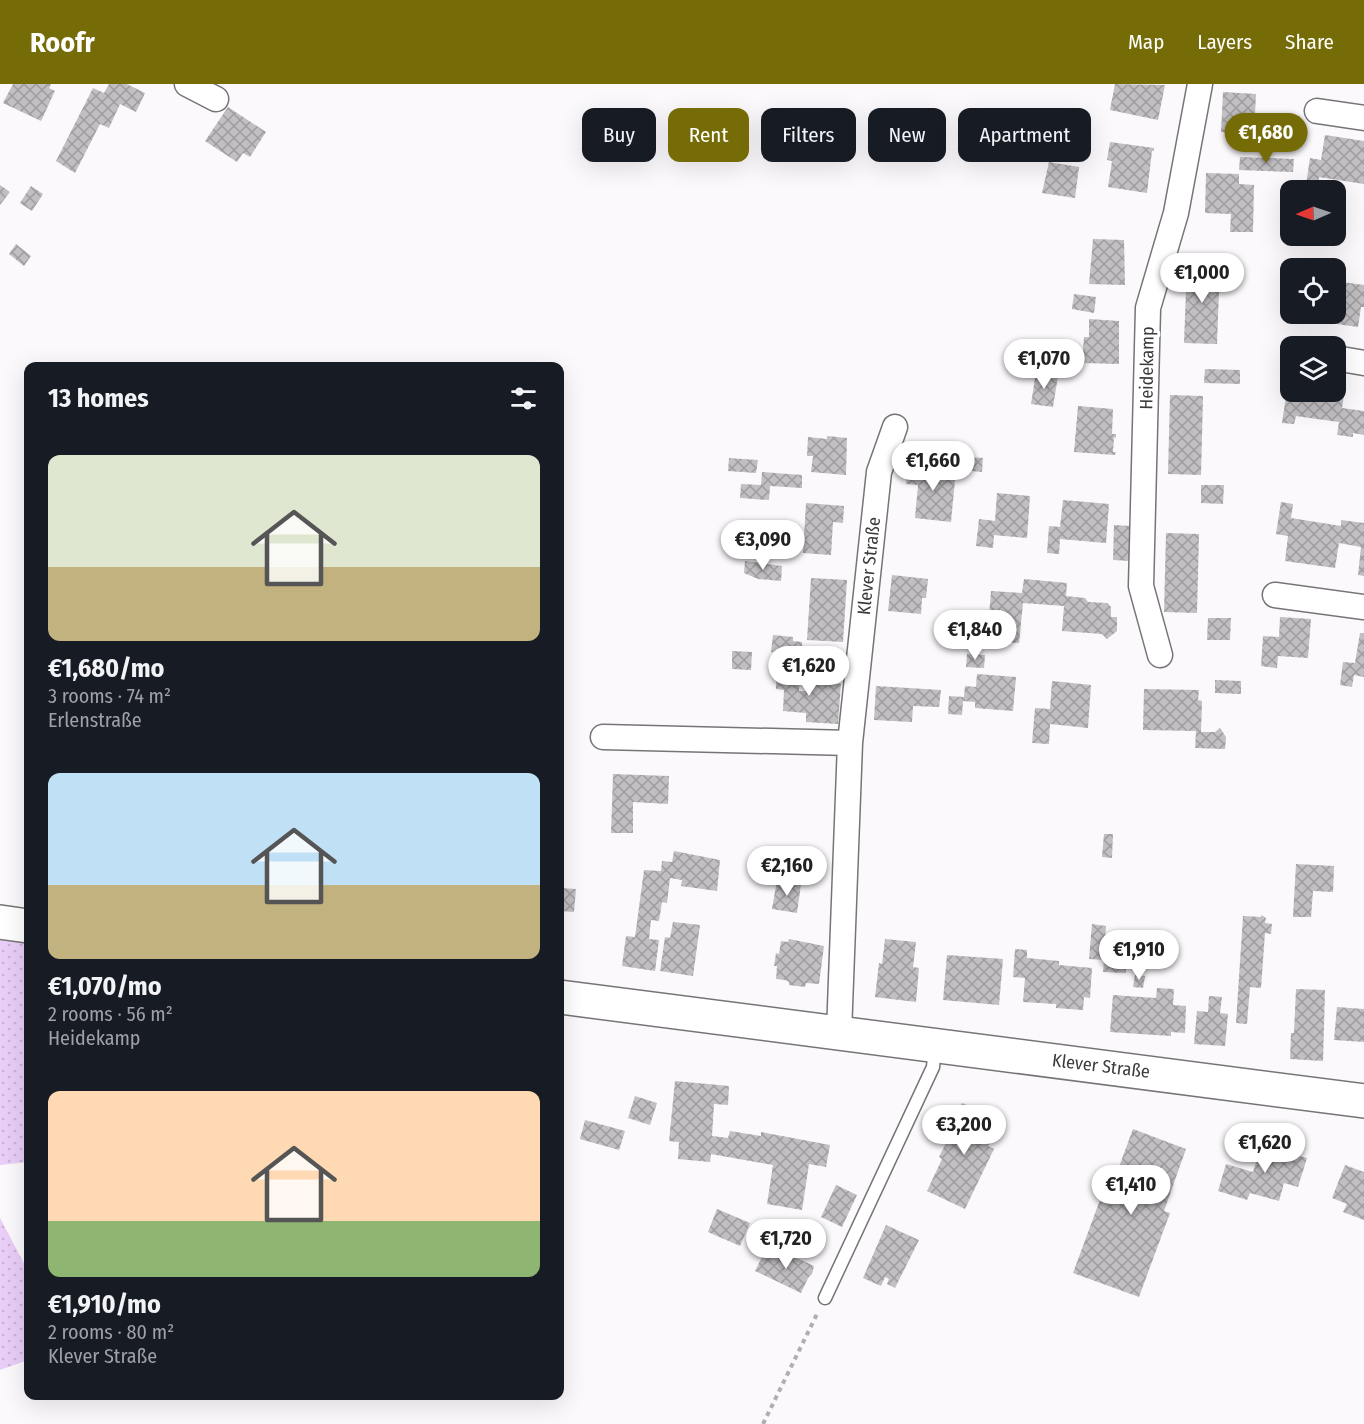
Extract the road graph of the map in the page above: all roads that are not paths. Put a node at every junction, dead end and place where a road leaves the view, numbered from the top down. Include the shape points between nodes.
1 (187, 84) edge
2 (1200, 84) edge
3 (216, 99) dead end
4 (1317, 111) dead end
5 (1364, 118) edge
6 (1346, 360) edge
7 (1364, 363) edge
8 (894, 427) dead end
9 (1275, 595) dead end
10 (1364, 608) edge
11 (1160, 655) dead end
12 (603, 736) dead end
13 (850, 743) junction
14 (0, 922) edge
15 (24, 925) edge
16 (564, 998) edge
17 (839, 1033) junction
18 (935, 1045) junction
19 (1364, 1101) edge
20 (825, 1298) road end

1 - 3 street
2 - 11 street, Heidekamp via 1176,213 1148,308 1141,586
4 - 5 street
6 - 7 street
8 - 13 street, Klever Straße via 879,472
9 - 10 street
12 - 13 street
13 - 17 street, Klever Straße
14 - 15 street
16 - 17 street, Klever Straße
17 - 18 street, Klever Straße
18 - 19 street, Klever Straße
18 - 20 lane via 933,1066

